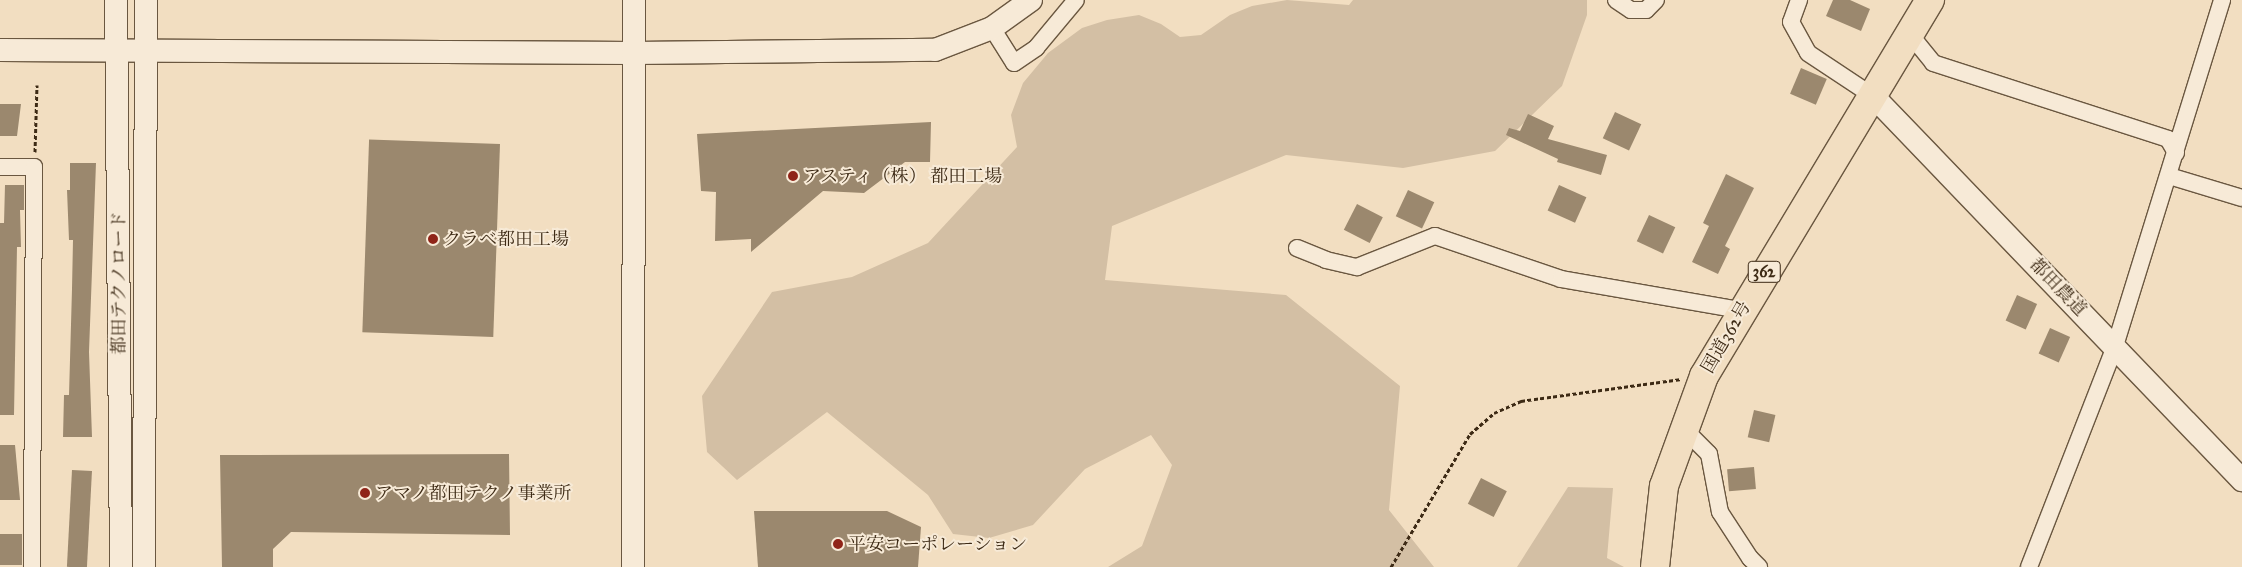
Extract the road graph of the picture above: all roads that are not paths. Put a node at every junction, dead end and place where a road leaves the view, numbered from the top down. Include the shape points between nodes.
1 (116, 0) edge
2 (146, 0) edge
3 (634, 0) edge
4 (1031, 0) edge
5 (1076, 0) edge
6 (1616, 0) edge
7 (1656, 0) edge
8 (1799, 0) edge
9 (1930, 0) edge
10 (2222, 0) edge
11 (992, 28) junction
12 (1908, 32) junction
13 (0, 50) edge
14 (117, 50) junction
15 (146, 50) junction
16 (633, 53) junction
17 (1873, 96) junction
18 (2176, 153) junction
19 (0, 167) edge
20 (2169, 176) junction
21 (2242, 198) edge
22 (1297, 248) dead end
23 (1741, 310) junction
24 (2115, 346) junction
25 (1684, 429) junction
26 (2242, 480) edge
27 (32, 567) edge
28 (121, 567) edge
29 (144, 567) edge
30 (633, 567) edge
31 (1655, 567) edge
32 (1759, 567) edge
33 (2029, 567) edge

1 - 14 street, 都田テクノロード
2 - 15 street, 都田テクノロード
3 - 16 street
4 - 11 street
5 - 11 street via 1036,48 1014,63
6 - 7 street via 1631,10 1646,10
8 - 17 street via 1791,22 1808,53
9 - 12 highway, 国道362号 / 362
10 - 18 street
11 - 16 street via 935,50
12 - 17 highway, 国道362号 / 362
12 - 18 street via 1933,63 2168,139
13 - 14 street
14 - 15 street
14 - 28 street, 都田テクノロード
15 - 16 street
15 - 29 street, 都田テクノロード
16 - 30 street
17 - 23 highway, 国道362号 / 362
17 - 24 street, 都田農道
18 - 20 street
19 - 27 street via 34,167
20 - 21 street
20 - 24 street
22 - 23 street via 1326,260 1357,267 1435,236 1561,279
23 - 25 highway, 国道362号 / 362 via 1704,376
24 - 26 street, 都田農道
24 - 33 street
25 - 31 highway, 国道362号 / 362 via 1664,486
25 - 32 street via 1709,454 1720,512

